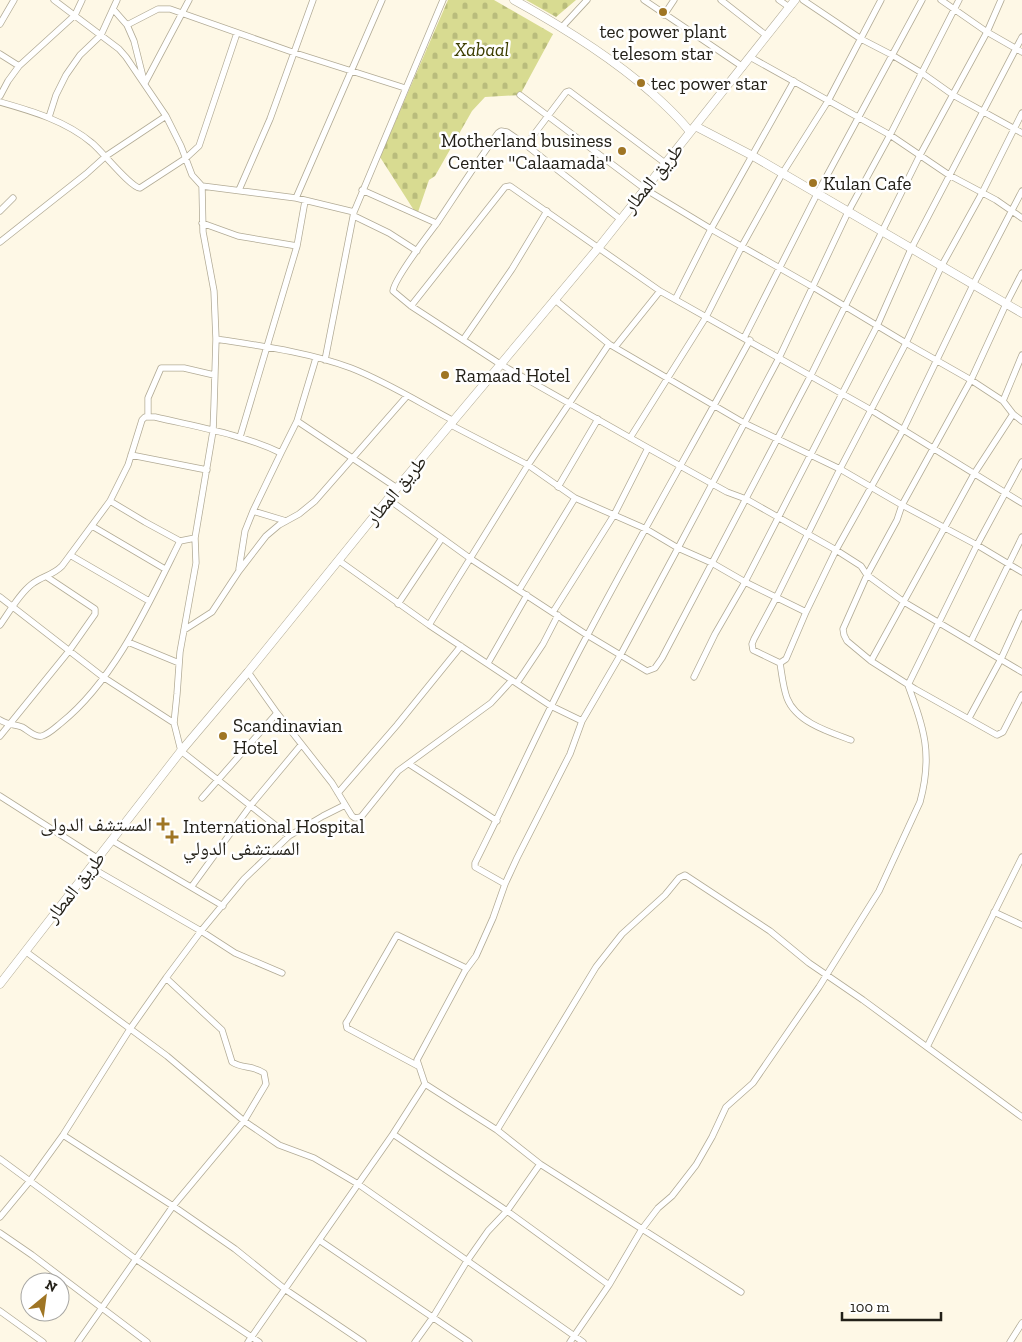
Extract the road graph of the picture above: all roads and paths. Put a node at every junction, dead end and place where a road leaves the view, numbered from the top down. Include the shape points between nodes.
1 (14, 0) edge
2 (54, 0) edge
3 (82, 0) edge
4 (118, 0) edge
5 (189, 0) edge
6 (313, 0) edge
7 (382, 0) edge
8 (443, 0) edge
9 (514, 0) edge
10 (586, 0) edge
11 (644, 0) edge
12 (674, 0) edge
13 (721, 0) edge
14 (779, 0) edge
15 (795, 0) edge
16 (803, 0) edge
17 (881, 0) edge
18 (922, 0) edge
19 (940, 0) edge
20 (959, 0) edge
21 (1002, 0) edge
22 (790, 7) junction
23 (955, 8) junction
24 (114, 9) junction
25 (183, 12) junction
26 (75, 15) junction
27 (664, 15) junction
28 (0, 24) edge
29 (128, 25) junction
30 (562, 26) junction
31 (237, 32) junction
32 (987, 32) junction
33 (101, 35) junction
34 (767, 36) junction
35 (1022, 37) edge
36 (861, 39) junction
37 (1019, 50) edge
38 (295, 53) junction
39 (0, 54) edge
40 (892, 55) junction
41 (750, 57) junction
42 (19, 66) junction
43 (743, 67) junction
44 (351, 70) junction
45 (922, 73) junction
46 (794, 81) junction
47 (145, 83) junction
48 (405, 88) junction
49 (520, 95) dead end
50 (953, 95) junction
51 (0, 96) edge
52 (828, 101) junction
53 (0, 102) edge
54 (982, 112) junction
55 (1022, 113) edge
56 (166, 116) junction
57 (548, 116) junction
58 (49, 117) junction
59 (859, 118) junction
60 (693, 129) junction
61 (1014, 129) junction
62 (1022, 133) edge
63 (890, 135) junction
64 (526, 145) junction
65 (920, 155) junction
66 (106, 156) junction
67 (753, 156) junction
68 (186, 158) junction
69 (665, 163) junction
70 (782, 174) junction
71 (949, 175) junction
72 (202, 186) junction
73 (646, 189) junction
74 (239, 190) junction
75 (362, 190) junction
76 (1022, 191) edge
77 (982, 193) junction
78 (817, 194) junction
79 (13, 198) dead end
80 (296, 198) junction
81 (305, 201) junction
82 (0, 210) edge
83 (547, 211) junction
84 (1012, 211) junction
85 (848, 212) junction
86 (354, 214) junction
87 (1022, 218) edge
88 (620, 219) junction
89 (202, 223) junction
90 (436, 223) junction
91 (711, 229) junction
92 (881, 232) junction
93 (0, 242) edge
94 (297, 246) junction
95 (742, 246) junction
96 (599, 247) junction
97 (912, 249) junction
98 (417, 251) junction
99 (941, 266) junction
100 (780, 268) junction
101 (1022, 273) edge
102 (973, 285) junction
103 (813, 287) junction
104 (660, 291) junction
105 (676, 298) junction
106 (554, 299) junction
107 (1006, 304) junction
108 (844, 305) junction
109 (410, 306) junction
110 (1022, 313) edge
111 (706, 317) junction
112 (877, 326) junction
113 (216, 339) junction
114 (747, 339) junction
115 (463, 340) junction
116 (906, 343) junction
117 (612, 346) junction
118 (266, 347) junction
119 (1022, 354) edge
120 (316, 358) junction
121 (778, 358) junction
122 (325, 360) junction
123 (938, 360) junction
124 (500, 364) junction
125 (214, 375) junction
126 (811, 376) junction
127 (668, 378) junction
128 (971, 380) junction
129 (842, 393) junction
130 (407, 396) junction
131 (1003, 401) junction
132 (569, 402) junction
133 (715, 404) junction
134 (871, 410) junction
135 (1013, 414) junction
136 (148, 416) junction
137 (598, 419) junction
138 (1022, 420) edge
139 (297, 421) junction
140 (452, 423) junction
141 (744, 423) junction
142 (903, 430) junction
143 (213, 431) junction
144 (240, 437) junction
145 (630, 438) junction
146 (778, 439) junction
147 (933, 447) junction
148 (648, 448) junction
149 (282, 452) junction
150 (810, 454) junction
151 (131, 455) junction
152 (353, 458) junction
153 (1022, 462) edge
154 (528, 465) junction
155 (679, 465) junction
156 (840, 469) junction
157 (206, 470) junction
158 (974, 474) junction
159 (712, 483) junction
160 (870, 486) junction
161 (558, 487) junction
162 (397, 488) junction
163 (1004, 492) junction
164 (575, 498) junction
165 (388, 499) junction
166 (746, 499) junction
167 (110, 501) junction
168 (1022, 503) edge
169 (902, 505) junction
170 (253, 511) junction
171 (614, 515) junction
172 (778, 518) junction
173 (286, 520) junction
174 (92, 526) junction
175 (945, 527) junction
176 (646, 530) junction
177 (808, 533) junction
178 (1022, 537) edge
179 (195, 538) junction
180 (442, 538) junction
181 (180, 541) junction
182 (977, 545) junction
183 (678, 548) junction
184 (836, 550) junction
185 (70, 555) junction
186 (471, 559) junction
187 (338, 560) junction
188 (712, 563) junction
189 (1008, 564) junction
190 (165, 569) junction
191 (239, 571) junction
192 (1022, 572) edge
193 (867, 575) junction
194 (47, 577) junction
195 (745, 582) junction
196 (519, 590) junction
197 (528, 595) junction
198 (0, 597) edge
199 (776, 598) junction
200 (149, 601) junction
201 (904, 602) junction
202 (398, 604) junction
203 (12, 608) junction
204 (806, 612) junction
205 (1022, 613) edge
206 (555, 614) junction
207 (940, 623) junction
208 (0, 625) edge
209 (429, 626) junction
210 (184, 630) junction
211 (588, 635) junction
212 (971, 641) junction
213 (128, 642) junction
214 (461, 646) junction
215 (69, 651) junction
216 (621, 654) junction
217 (1001, 659) junction
218 (871, 661) junction
219 (179, 663) junction
220 (488, 663) junction
221 (780, 664) junction
222 (248, 672) junction
223 (1022, 672) edge
224 (103, 677) junction
225 (694, 677) dead end
226 (514, 681) junction
227 (908, 685) junction
228 (1022, 695) edge
229 (551, 706) junction
230 (277, 713) junction
231 (969, 718) junction
232 (0, 720) edge
233 (582, 721) junction
234 (174, 723) junction
235 (9, 725) junction
236 (0, 736) edge
237 (851, 740) dead end
238 (301, 745) junction
239 (181, 751) junction
240 (409, 764) junction
241 (218, 780) junction
242 (338, 793) junction
243 (0, 796) edge
244 (202, 798) dead end
245 (251, 805) junction
246 (346, 805) junction
247 (496, 821) junction
248 (289, 836) junction
249 (111, 840) junction
250 (1022, 857) edge
251 (97, 858) junction
252 (90, 867) junction
253 (505, 884) junction
254 (192, 886) junction
255 (223, 906) junction
256 (994, 912) junction
257 (1022, 925) edge
258 (201, 931) junction
259 (25, 951) junction
260 (466, 968) junction
261 (282, 973) dead end
262 (827, 974) junction
263 (166, 978) junction
264 (0, 984) edge
265 (130, 1029) junction
266 (927, 1047) junction
267 (418, 1066) junction
268 (425, 1084) junction
269 (1021, 1114) edge
270 (244, 1121) junction
271 (497, 1130) junction
272 (393, 1134) junction
273 (63, 1135) junction
274 (0, 1159) edge
275 (540, 1164) junction
276 (29, 1182) junction
277 (358, 1184) junction
278 (173, 1206) junction
279 (507, 1211) junction
280 (0, 1217) edge
281 (642, 1229) junction
282 (0, 1233) edge
283 (320, 1240) junction
284 (137, 1260) junction
285 (467, 1261) junction
286 (609, 1286) junction
287 (286, 1290) junction
288 (741, 1292) dead end
289 (102, 1309) junction
290 (0, 1311) edge
291 (433, 1317) junction
292 (1022, 1323) edge
293 (575, 1336) junction
294 (250, 1340) edge
295 (42, 1342) edge
296 (78, 1342) edge
297 (147, 1342) edge
298 (259, 1342) edge
299 (363, 1342) edge
300 (415, 1342) edge
301 (469, 1342) edge
302 (570, 1342) edge
303 (584, 1342) edge
304 (1010, 1342) edge

1 - 28 street
2 - 26 street
3 - 26 street
4 - 24 street
5 - 25 street
6 - 38 street
7 - 44 street
8 - 48 street
9 - 30 main road
10 - 30 street
11 - 27 street
12 - 27 street
13 - 34 street
14 - 22 street
15 - 22 main road, طريق المطار
16 - 36 street
17 - 36 street
18 - 40 street
19 - 23 street
20 - 23 street
21 - 32 street
22 - 34 main road, طريق المطار
23 - 32 street
23 - 45 street
24 - 29 street
24 - 33 street
25 - 29 street via 158,8
25 - 31 street
25 - 47 street
26 - 33 street
26 - 42 street
27 - 43 street
29 - 47 street
30 - 60 main road via 636,79
31 - 38 street
31 - 68 street via 201,142
32 - 37 street
32 - 50 street
33 - 47 street via 119,49
33 - 58 street via 80,55 66,75
34 - 41 main road, طريق المطار
35 - 37 street
36 - 40 street
36 - 52 street
37 - 54 street
38 - 44 street
38 - 74 street
39 - 42 street
40 - 45 street
40 - 59 street
41 - 43 main road, طريق المطار
41 - 46 street
42 - 51 street
43 - 60 main road, طريق المطار
44 - 48 street
44 - 80 street
45 - 50 street
45 - 63 street
46 - 52 street
46 - 67 street
47 - 56 street
48 - 75 street
49 - 57 street
50 - 54 street
50 - 65 street
52 - 59 street
52 - 70 street
53 - 58 street
54 - 61 street
54 - 71 street
55 - 61 street
56 - 66 street
56 - 68 street
57 - 64 street
57 - 69 street via 569,91
57 - 73 street
58 - 66 street via 90,141
59 - 63 street
59 - 78 street
60 - 67 main road
60 - 69 main road, طريق المطار
61 - 62 street
61 - 77 street
63 - 65 street
63 - 85 street
64 - 88 street
64 - 90 street via 507,132 498,133
65 - 71 street
65 - 92 street
66 - 68 street via 132,185 140,188
66 - 93 street
67 - 70 main road
67 - 91 street
68 - 72 street via 192,175
69 - 73 main road, طريق المطار
70 - 78 main road
70 - 95 street
71 - 77 street
71 - 97 street
72 - 74 street
72 - 89 street
73 - 88 main road, طريق المطار
73 - 91 street
74 - 80 street
75 - 86 street
75 - 90 street
76 - 84 street
77 - 84 street
77 - 99 street
78 - 85 main road
78 - 100 street
79 - 82 street
80 - 81 street
81 - 86 street
81 - 94 street
83 - 96 street
83 - 109 street via 510,186 506,187
83 - 115 street
84 - 87 street
84 - 102 street
85 - 92 main road
85 - 103 street
86 - 98 street
86 - 122 street
88 - 96 main road, طريق المطار
89 - 94 street via 238,236
89 - 113 street via 214,291
90 - 98 street
91 - 95 street
91 - 105 street
92 - 97 main road
92 - 108 street
94 - 118 street
95 - 100 street
95 - 111 street
96 - 104 street
96 - 106 main road, طريق المطار
97 - 99 main road
97 - 112 street
98 - 109 street via 393,288
99 - 102 main road
99 - 116 street
100 - 103 street
100 - 114 street
101 - 107 street
102 - 107 main road
102 - 123 street
103 - 108 street
103 - 121 street
104 - 105 street
104 - 117 street
105 - 111 street
106 - 117 street
106 - 124 main road, طريق المطار
107 - 110 main road
107 - 128 street
108 - 112 street
108 - 126 street
109 - 115 street
111 - 114 street
111 - 127 street
112 - 116 street
112 - 129 street
113 - 118 street
113 - 125 street
114 - 121 street
114 - 133 street
115 - 124 street
116 - 123 street
116 - 134 street
117 - 127 street
117 - 132 street
118 - 120 street
118 - 144 street
119 - 131 street
120 - 122 street
120 - 139 street
121 - 126 street
121 - 141 street
122 - 130 street via 379,380
123 - 128 street
123 - 142 street
124 - 132 street
124 - 140 main road, طريق المطار
125 - 136 street via 184,368 161,368 148,398
125 - 143 street
126 - 129 street
126 - 146 street
127 - 133 street
127 - 145 street
128 - 131 street
128 - 147 street
129 - 134 street
129 - 150 street
130 - 140 street
130 - 152 street
131 - 135 street
132 - 137 street
132 - 154 street
133 - 141 street
133 - 155 street
134 - 142 street
134 - 156 street
135 - 138 street
135 - 158 street
136 - 143 street
136 - 151 street via 142,420
137 - 145 street
137 - 161 street
139 - 149 street
139 - 152 street
140 - 154 street
140 - 162 main road, طريق المطار
141 - 146 street
141 - 159 street
142 - 147 street
142 - 160 street
143 - 144 street
143 - 157 street
144 - 149 street
145 - 148 street
146 - 150 street
146 - 166 street
147 - 158 street
147 - 169 street
148 - 155 street
148 - 171 street
149 - 170 street
150 - 156 street
150 - 172 street
151 - 157 street
151 - 167 street
152 - 162 street
152 - 173 street via 315,501
153 - 163 street
154 - 161 street
154 - 186 street
155 - 159 street
155 - 176 street
156 - 160 street
156 - 177 street
157 - 179 street
158 - 163 street
158 - 175 street
159 - 166 street
159 - 183 street
160 - 169 street
160 - 184 street
161 - 164 street
162 - 165 main road, طريق المطار
163 - 168 street
163 - 182 street
164 - 171 street
164 - 196 street
165 - 180 street
165 - 187 main road, طريق المطار
166 - 172 street
166 - 188 street
167 - 174 street
167 - 181 street
169 - 175 street
169 - 193 street via 898,520
170 - 173 street
170 - 191 street via 245,531
171 - 176 street
171 - 206 street
172 - 177 street
172 - 195 street
173 - 191 street via 266,536
174 - 185 street
174 - 190 street
175 - 182 street
175 - 201 street
176 - 183 street
176 - 211 street
177 - 184 street
177 - 199 street
178 - 189 street
179 - 181 street
179 - 210 street via 196,563
180 - 186 street
180 - 202 street
181 - 190 street
182 - 189 street
182 - 207 street
183 - 188 street
183 - 216 street
184 - 193 street via 861,566
184 - 204 street
185 - 194 street via 55,573
185 - 200 street
186 - 196 street
186 - 209 street
187 - 202 street
187 - 222 main road, طريق المطار
188 - 195 street
188 - 216 street via 655,668 647,671
189 - 192 street
189 - 212 street
190 - 200 street
191 - 210 street via 212,612
193 - 201 street
193 - 218 street via 843,629 847,641
194 - 203 street via 31,585
194 - 215 street via 95,612
195 - 199 street
195 - 225 street
196 - 197 street
197 - 206 street
197 - 220 street
198 - 203 street
199 - 204 street
199 - 221 street via 754,638 752,648
200 - 213 street
201 - 207 street
201 - 218 street
202 - 209 street
203 - 208 street
203 - 215 street
204 - 221 street via 786,659
205 - 217 street
206 - 211 street
206 - 226 street via 543,644
207 - 212 street
207 - 227 street
209 - 214 street
210 - 219 street
211 - 216 street
211 - 229 street
212 - 217 street
213 - 219 street
213 - 224 street
214 - 220 street
214 - 242 street
215 - 224 street
215 - 235 street
216 - 233 street
217 - 223 street
217 - 231 street
218 - 227 street
219 - 234 street
220 - 226 street
221 - 237 street via 791,706 806,720
222 - 230 street
222 - 239 main road, طريق المطار
224 - 234 street
224 - 235 street via 71,715 52,731 36,736 20,726
226 - 229 street
226 - 240 street via 491,703
227 - 231 street
227 - 262 street via 924,727 927,747 924,789 879,891
228 - 231 street via 1000,735
229 - 233 street
229 - 247 street
230 - 238 street
230 - 241 street
232 - 235 street
233 - 253 street via 561,772
234 - 239 street
235 - 236 street
238 - 242 street
238 - 245 street
239 - 241 street
239 - 249 main road, طريق المطار
240 - 246 street via 398,771 361,817 352,816
240 - 247 street
241 - 244 street
241 - 245 street
242 - 246 street
243 - 251 street
245 - 248 street
245 - 254 street
246 - 248 street
247 - 253 street via 474,865
248 - 255 street via 244,879
249 - 251 main road, طريق المطار
249 - 254 street
250 - 256 street
251 - 252 main road, طريق المطار
252 - 258 street
252 - 259 main road, طريق المطار
253 - 260 street via 476,956
254 - 255 street
255 - 258 street
256 - 257 street
256 - 266 street
258 - 261 street via 235,953
258 - 263 street
259 - 264 main road, طريق المطار
259 - 265 street
260 - 267 street via 418,1055
260 - 267 street via 397,935 346,1023 347,1028
262 - 266 street
262 - 271 street via 690,876 682,876 622,934 596,967
262 - 281 street via 753,1083 726,1107 696,1166
263 - 265 street
263 - 270 street via 222,1030 232,1062 264,1073 264,1090
265 - 270 street
265 - 273 street
266 - 269 street
267 - 268 street
268 - 271 street
268 - 272 street
270 - 277 street via 279,1145 314,1158
270 - 278 street
271 - 275 street
272 - 277 street
272 - 279 street
273 - 276 street
273 - 278 street
274 - 276 street
275 - 279 street
275 - 281 street
276 - 280 street
276 - 284 street
277 - 283 street
277 - 285 street
278 - 284 street
278 - 287 street
279 - 285 street
279 - 286 street
281 - 286 street
281 - 288 street
282 - 289 street
283 - 287 street
283 - 291 street
284 - 289 street
284 - 294 street
285 - 291 street
285 - 293 street
286 - 293 street
287 - 294 street
287 - 299 street
289 - 296 street
289 - 297 street
290 - 295 street
291 - 300 street
291 - 301 street
292 - 304 street
293 - 302 street
293 - 303 street
294 - 298 street

